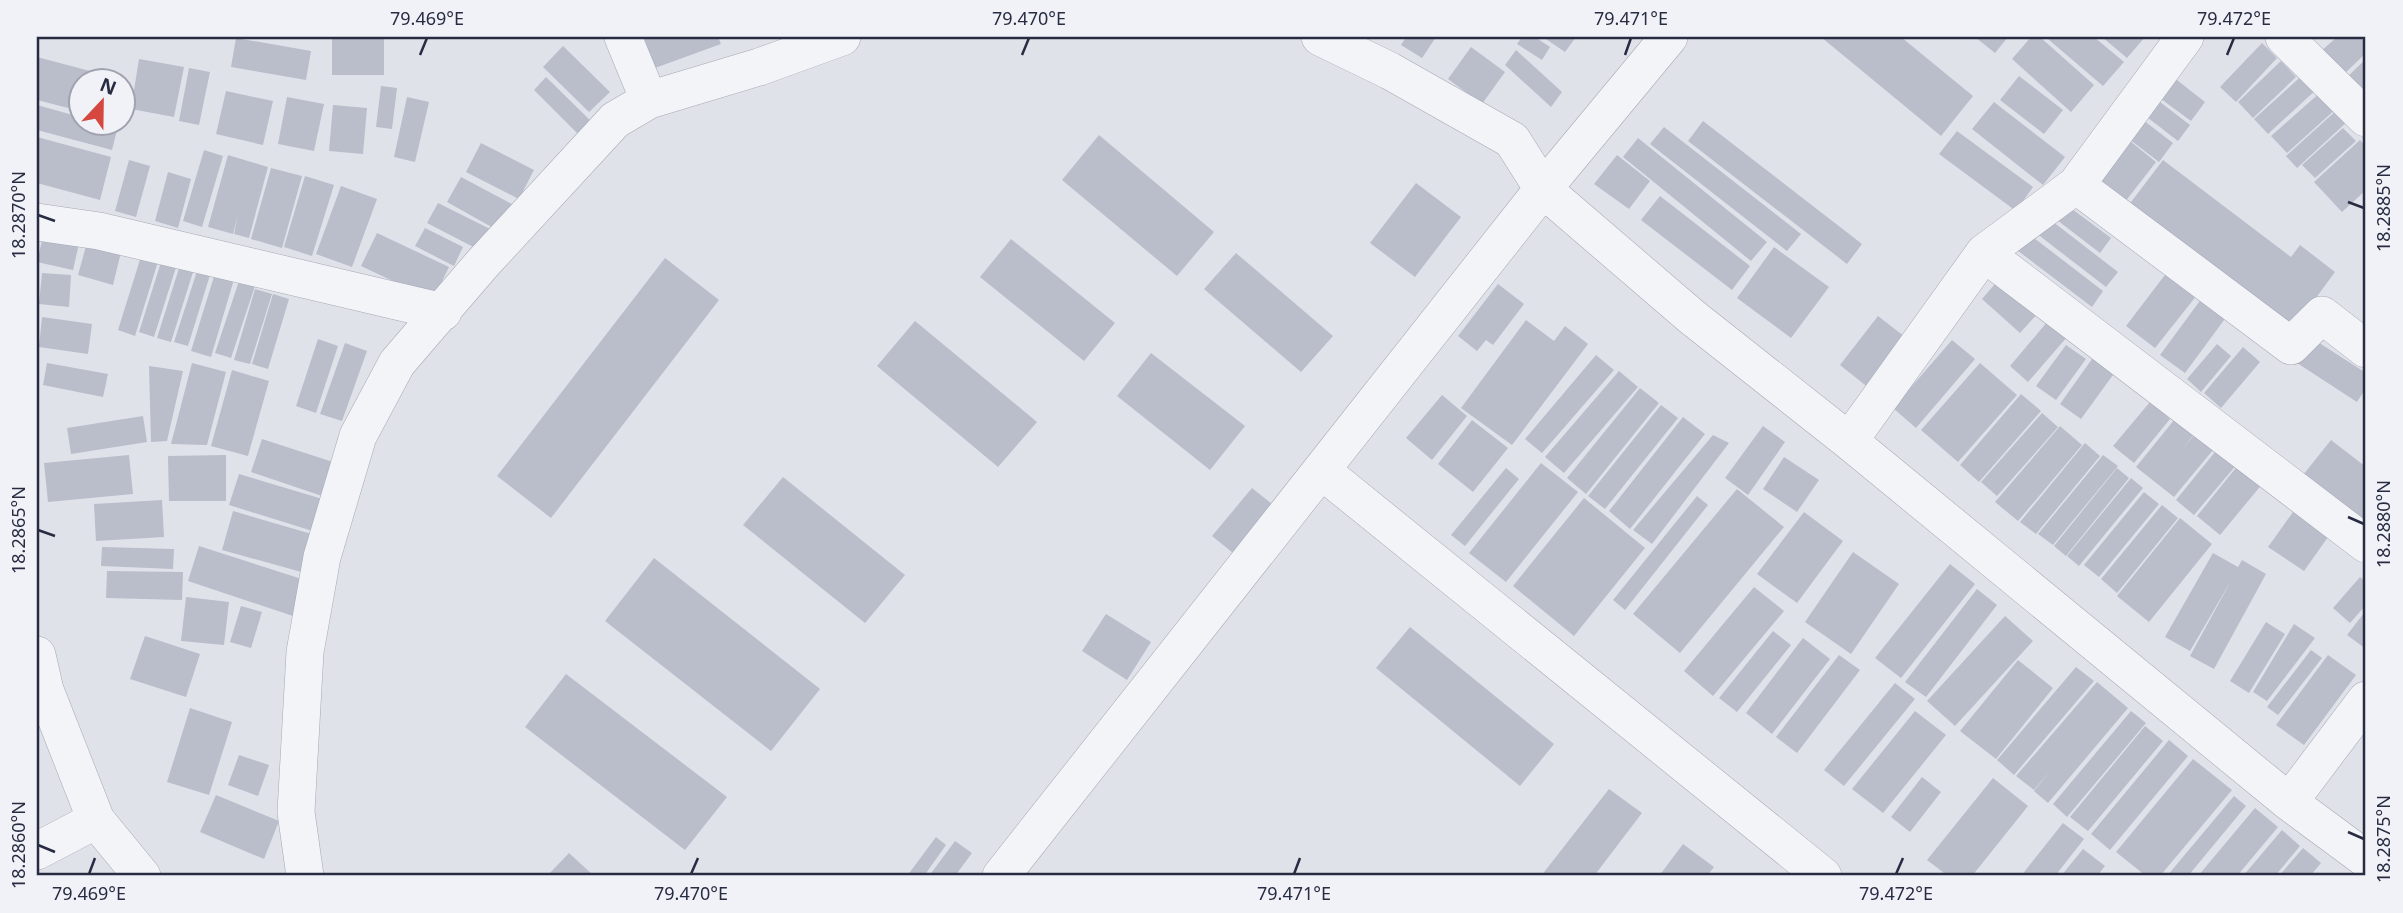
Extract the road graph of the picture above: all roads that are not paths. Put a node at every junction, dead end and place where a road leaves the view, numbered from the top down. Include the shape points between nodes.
1 (623, 37) edge
2 (842, 37) edge
3 (1320, 37) edge
4 (1669, 37) edge
5 (2185, 37) edge
6 (2284, 37) edge
7 (754, 52) edge
8 (649, 100) junction
9 (2366, 118) edge
10 (2076, 185) junction
11 (1544, 189) junction
12 (37, 222) edge
13 (1984, 253) junction
14 (443, 312) junction
15 (2366, 349) edge
16 (1849, 441) junction
17 (1322, 471) junction
18 (2366, 544) edge
19 (37, 655) edge
20 (2366, 700) edge
21 (2289, 802) junction
22 (96, 820) junction
23 (37, 851) edge
24 (2366, 859) edge
25 (142, 876) edge
26 (305, 876) edge
27 (1001, 876) edge
28 (1823, 876) edge

1 - 8 street
2 - 7 street
3 - 11 street via 1512,140
4 - 11 street
5 - 10 street
6 - 9 street
7 - 8 street
8 - 14 street via 615,120
10 - 13 street
10 - 15 street via 2291,346 2322,315
11 - 16 street via 1692,317
11 - 17 street
12 - 14 street via 99,231
13 - 16 street
13 - 18 street
14 - 26 street via 397,363 358,436 322,557 305,652 297,799
16 - 21 street
17 - 27 street
17 - 28 street
19 - 22 street via 45,690
20 - 21 street
21 - 24 street
22 - 23 street
22 - 25 street

